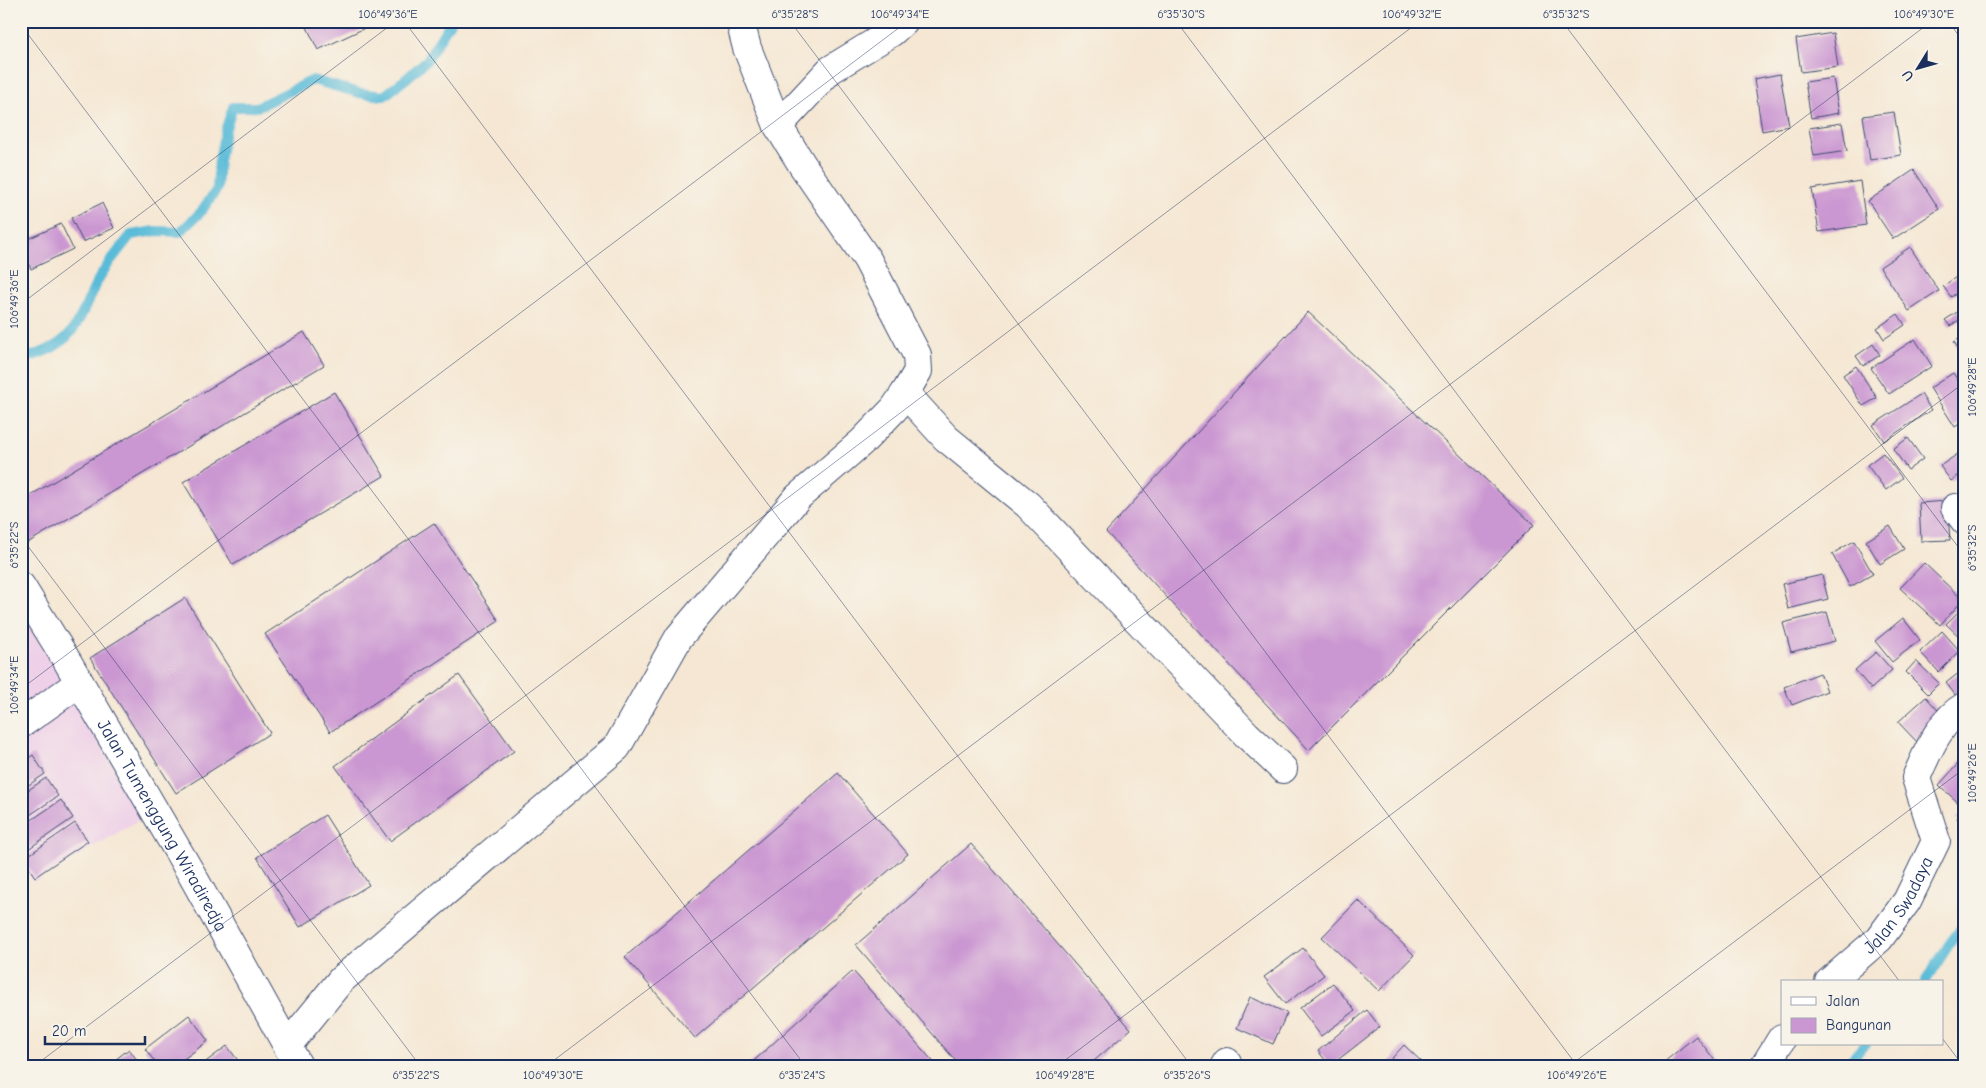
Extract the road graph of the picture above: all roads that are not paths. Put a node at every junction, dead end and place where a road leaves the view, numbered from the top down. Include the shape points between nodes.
1 (740, 21) edge
2 (904, 21) edge
3 (778, 126) junction
4 (905, 393) junction
5 (21, 586) edge
6 (79, 682) junction
7 (1965, 706) edge
8 (21, 724) edge
9 (1283, 769) dead end
10 (1832, 980) edge
11 (1781, 1040) edge
12 (294, 1056) edge
13 (1764, 1067) edge

1 - 3 street via 747,48
2 - 3 street via 892,32 830,70
3 - 4 street via 867,259 917,355 918,371
4 - 9 street via 946,438 1028,505
4 - 12 street via 863,441 798,497 679,637 617,747 340,980
5 - 6 street, Jalan Tumenggung Wiradiredja
6 - 8 street
6 - 12 street, Jalan Tumenggung Wiradiredja
7 - 10 street, Jalan Swadaya via 1954,712 1928,750 1916,778 1936,841 1907,901 1879,939
11 - 13 street

